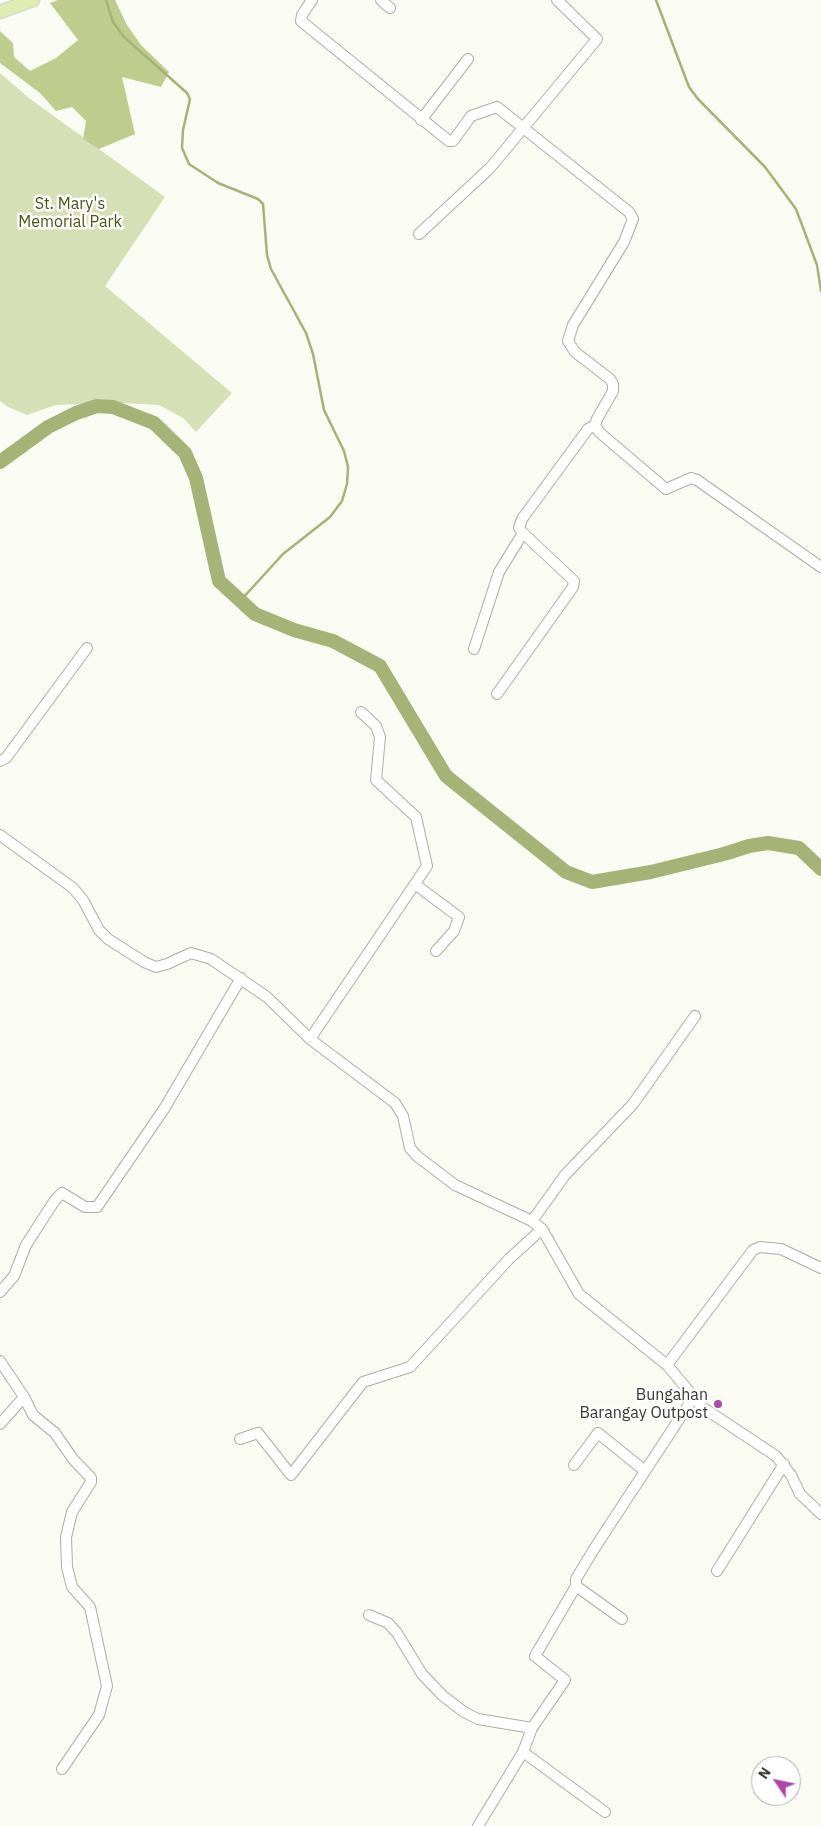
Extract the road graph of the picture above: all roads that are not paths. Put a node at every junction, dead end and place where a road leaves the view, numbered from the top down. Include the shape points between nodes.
1 (33, 0) edge
2 (312, 0) edge
3 (381, 0) edge
4 (557, 0) edge
5 (390, 8) dead end
6 (0, 12) edge
7 (468, 59) dead end
8 (421, 120) junction
9 (524, 129) junction
10 (419, 234) dead end
11 (595, 425) junction
12 (523, 533) junction
13 (820, 565) edge
14 (87, 648) dead end
15 (474, 648) dead end
16 (497, 694) dead end
17 (361, 712) dead end
18 (0, 761) edge
19 (0, 835) edge
20 (416, 885) junction
21 (436, 951) dead end
22 (240, 978) junction
23 (695, 1016) dead end
24 (310, 1038) junction
25 (532, 1221) junction
26 (542, 1229) junction
27 (821, 1268) edge
28 (0, 1292) edge
29 (0, 1361) edge
30 (667, 1365) junction
31 (24, 1397) junction
32 (693, 1398) junction
33 (0, 1424) edge
34 (240, 1439) dead end
35 (784, 1464) junction
36 (574, 1465) dead end
37 (645, 1471) junction
38 (821, 1514) edge
39 (717, 1571) dead end
40 (576, 1586) junction
41 (369, 1615) dead end
42 (622, 1619) dead end
43 (532, 1728) junction
44 (523, 1752) junction
45 (62, 1769) dead end
46 (605, 1812) dead end
47 (478, 1826) edge

1 - 6 main road
2 - 8 street via 301,21
3 - 5 street
4 - 9 street via 597,39
7 - 8 street
8 - 9 street via 452,142 471,116 497,107
9 - 10 street via 490,168
9 - 11 street via 629,212 632,219 624,242 573,324 568,341 575,352 613,384 613,391
11 - 12 street via 588,429 522,519 519,528
11 - 13 street via 599,432 666,489 692,478 697,480
12 - 15 street via 499,572
12 - 16 street via 574,581 574,587
14 - 18 street via 6,758
17 - 20 street via 376,726 380,737 376,780 416,817 428,866
19 - 22 street via 73,888 103,935 144,962 161,966 185,954 202,954
20 - 21 street via 458,917 454,931
20 - 24 street
22 - 24 street via 267,997
22 - 28 street via 164,1109 97,1207 85,1206 62,1193 58,1196 26,1245 14,1276
23 - 25 street via 633,1104 565,1175
24 - 25 street via 395,1103 403,1116 410,1148 428,1166 455,1184
25 - 26 street
26 - 30 street via 579,1294
26 - 34 street via 509,1259 410,1367 363,1382 291,1475 258,1433
27 - 30 street via 780,1249 760,1247 753,1250
29 - 31 street
30 - 32 street
31 - 33 street
31 - 45 street via 33,1415 55,1433 91,1478 72,1512 66,1537 67,1567 72,1586 90,1607 107,1686 99,1716
32 - 35 street
32 - 37 street
35 - 38 street via 800,1494
35 - 39 street
36 - 37 street via 598,1433
37 - 40 street via 594,1549 576,1579
40 - 42 street
40 - 43 street via 535,1656 565,1680
41 - 43 street via 388,1623 427,1680 464,1712 478,1719
43 - 44 street
44 - 46 street
44 - 47 street

